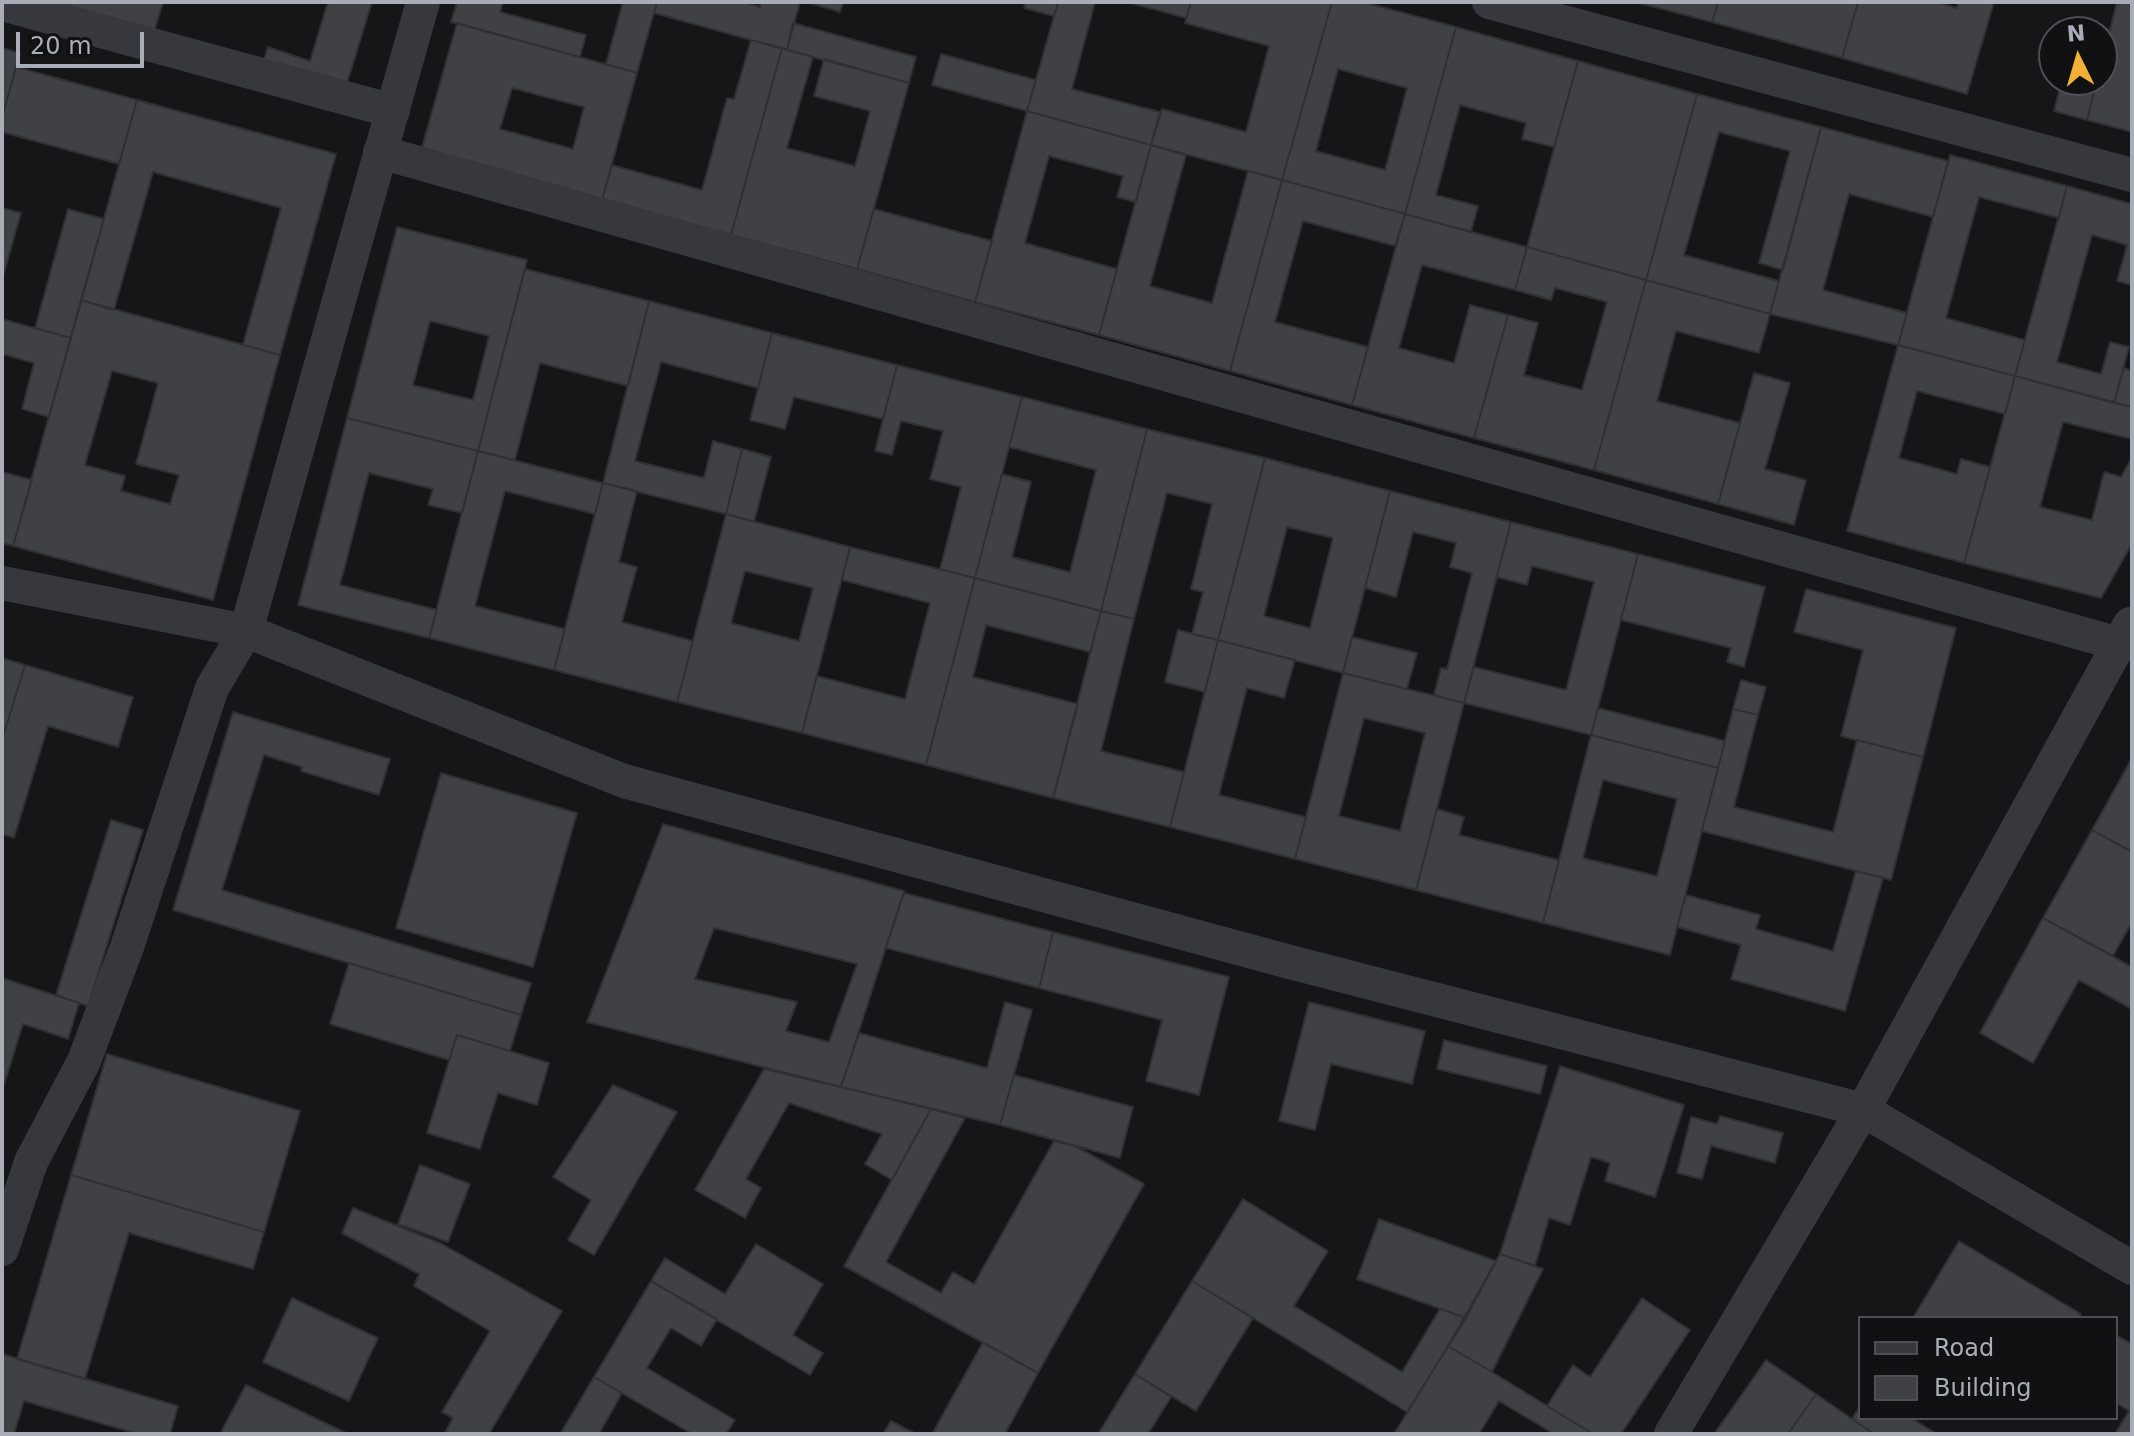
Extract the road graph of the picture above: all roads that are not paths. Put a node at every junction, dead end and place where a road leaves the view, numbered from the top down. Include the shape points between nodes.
1 (423, 2) edge
2 (1489, 2) edge
3 (2, 4) edge
4 (393, 111) junction
5 (380, 152) junction
6 (2132, 175) edge
7 (2, 583) edge
8 (246, 631) junction
9 (2128, 636) edge
10 (1863, 1110) junction
11 (2, 1249) edge
12 (2132, 1268) edge
13 (1671, 1434) edge

1 - 4 street
2 - 6 street
3 - 4 street
4 - 5 street
5 - 8 street
5 - 9 street
7 - 8 street
8 - 10 street via 624,781 1286,961
8 - 11 street via 212,688 127,947 84,1061 31,1162
9 - 10 street
10 - 12 street
10 - 13 street

